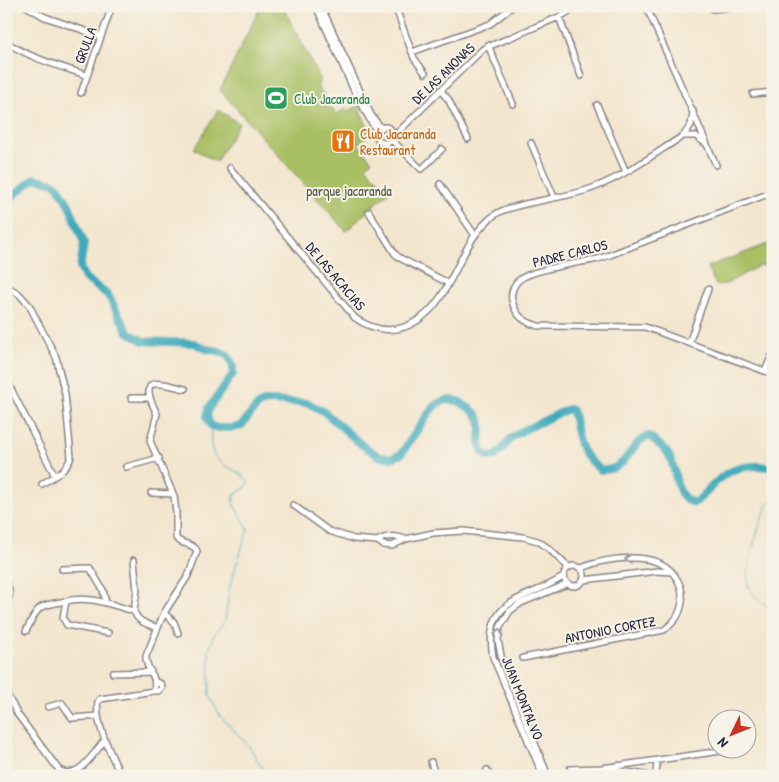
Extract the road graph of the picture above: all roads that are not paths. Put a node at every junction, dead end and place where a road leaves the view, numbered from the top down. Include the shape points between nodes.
1 (26, 6) edge
2 (112, 6) edge
3 (316, 6) edge
4 (321, 6) edge
5 (410, 6) edge
6 (512, 6) edge
7 (579, 6) edge
8 (646, 6) edge
9 (740, 6) edge
10 (396, 9) edge
11 (713, 9) dead end
12 (559, 17) junction
13 (100, 36) junction
14 (6, 42) edge
15 (488, 46) junction
16 (338, 49) junction
17 (412, 52) junction
18 (425, 73) dead end
19 (86, 75) junction
20 (581, 76) dead end
21 (440, 90) junction
22 (773, 92) edge
23 (81, 93) dead end
24 (753, 94) dead end
25 (513, 104) dead end
26 (597, 105) dead end
27 (693, 111) junction
28 (408, 123) junction
29 (391, 129) junction
30 (379, 130) junction
31 (683, 136) junction
32 (393, 138) junction
33 (468, 139) dead end
34 (531, 143) dead end
35 (706, 144) junction
36 (442, 149) dead end
37 (716, 165) dead end
38 (230, 168) dead end
39 (626, 172) junction
40 (440, 184) dead end
41 (773, 192) edge
42 (554, 197) junction
43 (368, 212) dead end
44 (474, 234) junction
45 (448, 283) junction
46 (6, 286) edge
47 (708, 289) dead end
48 (689, 342) junction
49 (773, 354) edge
50 (765, 371) junction
51 (773, 374) edge
52 (6, 379) edge
53 (8, 386) edge
54 (185, 389) dead end
55 (131, 398) dead end
56 (149, 398) junction
57 (159, 458) junction
58 (126, 467) dead end
59 (55, 476) junction
60 (42, 484) dead end
61 (151, 492) dead end
62 (173, 494) junction
63 (293, 505) dead end
64 (406, 540) junction
65 (377, 541) junction
66 (134, 560) dead end
67 (568, 567) junction
68 (581, 568) junction
69 (62, 569) dead end
70 (673, 572) junction
71 (563, 577) junction
72 (584, 580) junction
73 (6, 583) edge
74 (567, 584) junction
75 (8, 596) edge
76 (66, 601) junction
77 (106, 603) junction
78 (6, 605) edge
79 (134, 611) junction
80 (164, 613) junction
81 (158, 628) junction
82 (26, 631) dead end
83 (108, 632) dead end
84 (178, 633) dead end
85 (523, 658) dead end
86 (151, 672) junction
87 (113, 673) dead end
88 (6, 692) edge
89 (48, 707) dead end
90 (98, 716) junction
91 (105, 740) junction
92 (706, 753) edge
93 (657, 760) junction
94 (431, 762) dead end
95 (602, 768) junction
96 (570, 769) dead end
97 (71, 775) edge
98 (121, 776) edge
99 (436, 776) edge
100 (543, 776) edge
101 (548, 776) edge
102 (650, 776) edge
103 (656, 776) edge

1 - 13 street via 44,17
2 - 13 street, GRULLA
3 - 16 street
4 - 16 street
5 - 10 street
6 - 17 street via 490,24
7 - 12 street, DE LAS ANONAS
8 - 27 street
9 - 11 street
10 - 17 street
12 - 15 street, DE LAS ANONAS
12 - 20 street
13 - 19 street, GRULLA
14 - 19 street via 18,50
15 - 21 street, DE LAS ANONAS
15 - 25 street
16 - 30 street via 356,95
17 - 18 street
19 - 23 street, GRULLA
21 - 28 street, DE LAS ANONAS
21 - 33 street
22 - 24 street
26 - 39 street
27 - 31 street via 691,125
27 - 35 street
28 - 29 street
28 - 32 street, DE LAS ANONAS
29 - 30 street
29 - 32 street
30 - 32 street via 380,142 387,143
31 - 35 street via 696,136
31 - 39 street, DE LAS ACACIAS
32 - 36 street via 420,169
34 - 42 street
35 - 37 street
38 - 45 street, DE LAS ACACIAS via 355,318 366,326 395,330 414,324 430,312
39 - 42 street, DE LAS ACACIAS via 583,191
40 - 44 street
41 - 48 street, PADRE CARLOS via 597,259 520,278 514,285 512,303 516,313 527,323 538,326 645,327
42 - 44 street, DE LAS ACACIAS via 501,211
43 - 45 street via 395,254
44 - 45 street, DE LAS ACACIAS
46 - 59 street via 29,306 61,372 70,457 68,465
47 - 48 street
48 - 50 street, PADRE CARLOS
49 - 50 street
50 - 51 street, PADRE CARLOS
52 - 53 street
53 - 59 street
54 - 56 street via 156,383 151,387
55 - 56 street
56 - 57 street via 157,414 150,440
57 - 58 street
57 - 62 street
59 - 60 street
61 - 62 street
62 - 80 street via 176,538 197,551 188,576
63 - 65 street via 329,531 354,539
64 - 65 street via 394,536
64 - 65 street via 392,546
64 - 67 street via 463,530 523,537 548,548
66 - 79 street via 138,590
67 - 68 street
67 - 71 street
70 -> 68 street via 662,564 633,558 598,562
68 - 72 street
69 - 77 street via 86,567 92,571
70 - 72 street via 656,571
70 - 85 street, ANTONIO CORTEZ via 680,582 681,611 674,623 664,630
71 - 74 street
71 - 100 street, JUAN MONTALVO via 509,603 496,618 490,642 493,657
72 - 74 street via 574,586
73 - 75 street via 10,588
101 -> 74 street, JUAN MONTALVO via 502,661 498,640 500,627 510,610
75 - 78 street
76 - 77 street via 80,598
76 - 82 street via 41,606
76 - 83 street via 63,618 67,625
77 - 79 street
79 - 81 street via 140,622
80 - 81 street
80 - 84 street via 174,622
81 - 86 street via 146,658
86 - 87 street
86 - 90 street via 156,682 154,691 100,699
88 - 97 street via 18,715 59,770
89 - 90 street via 62,703 72,718
90 - 91 street
91 - 97 street
91 - 98 street
92 - 93 street
93 - 95 street
93 - 103 street
94 - 99 street
95 - 96 street
95 - 102 street

